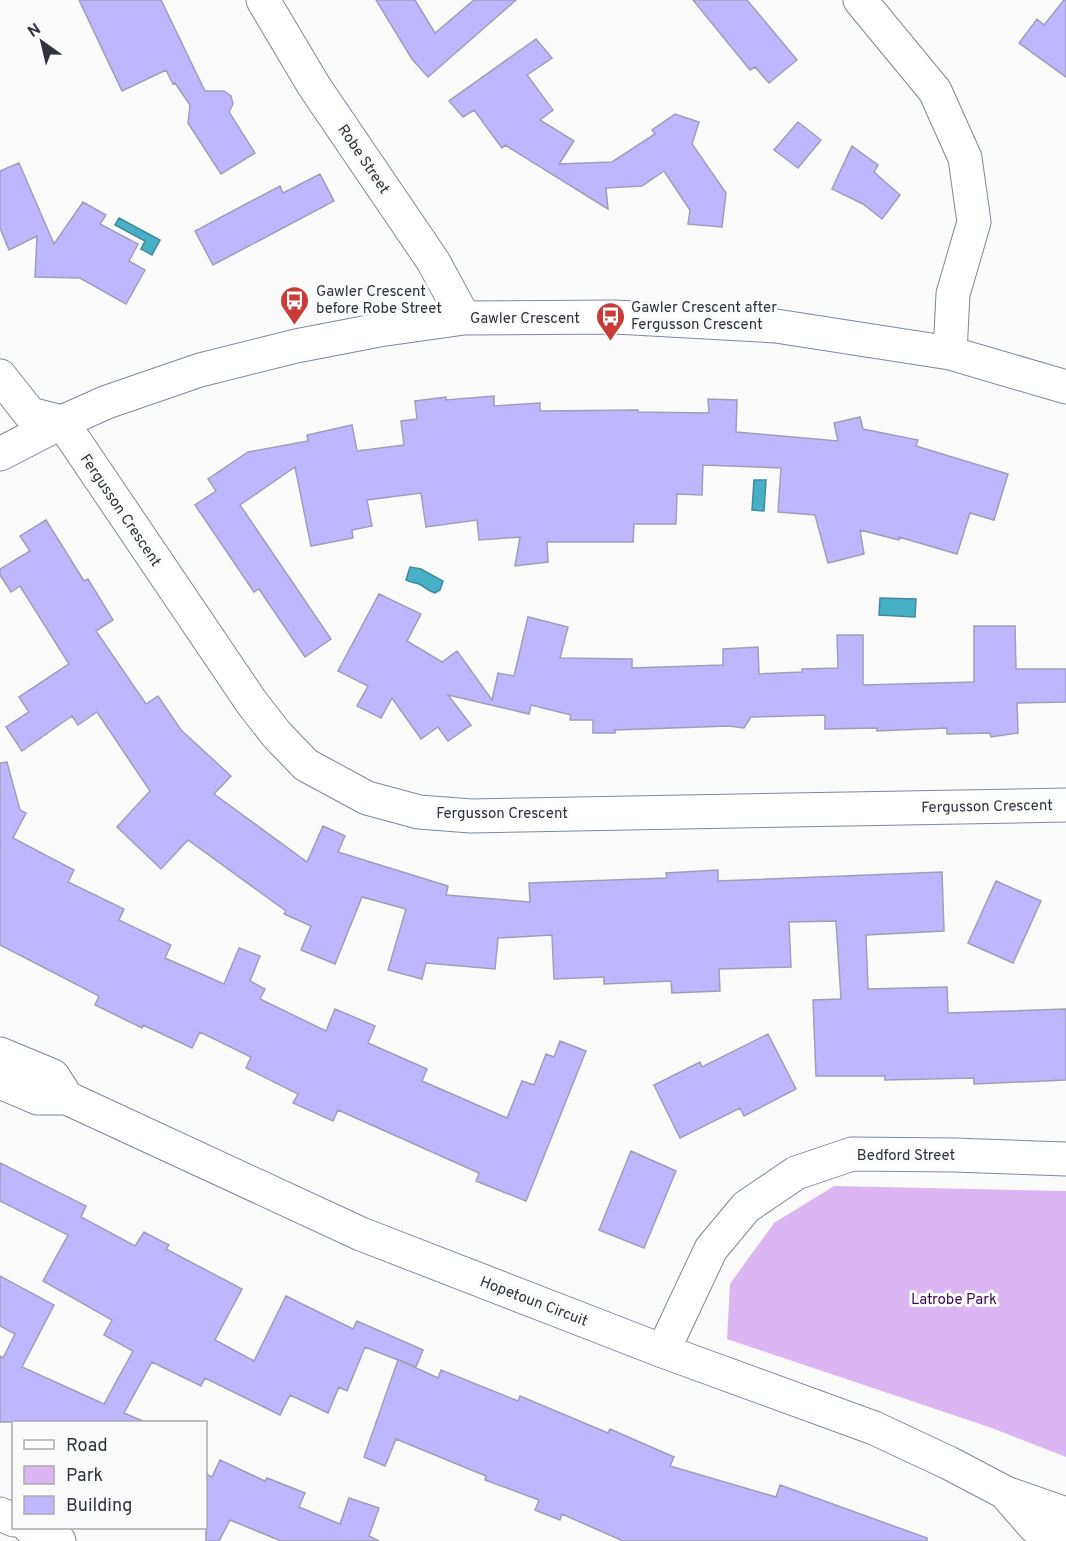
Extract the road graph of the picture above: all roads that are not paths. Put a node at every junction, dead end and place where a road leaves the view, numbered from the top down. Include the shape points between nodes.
1 (263, 0) edge
2 (860, 0) edge
3 (464, 318) junction
4 (950, 353) junction
5 (0, 376) edge
6 (1066, 387) edge
7 (62, 422) junction
8 (0, 454) edge
9 (1066, 805) edge
10 (0, 1053) edge
11 (0, 1083) edge
12 (67, 1098) junction
13 (1066, 1160) edge
14 (663, 1351) junction
15 (1006, 1493) junction
16 (1066, 1514) edge
17 (34, 1529) edge
18 (59, 1541) edge
19 (1053, 1541) edge

1 - 3 street, Robe Street via 314,86 433,261
2 - 4 street via 935,91 966,158 974,222 953,294
3 - 4 street, Gawler Crescent via 615,317 776,326
3 - 7 street, Gawler Crescent via 296,346 200,370
4 - 6 street, Gawler Crescent
5 - 7 street via 30,414
7 - 8 street, Gawler Crescent
7 - 9 street, Fergusson Crescent via 277,735 306,765 367,798 418,812 471,816
10 - 12 street, Hopetoun Circuit via 53,1076
11 - 12 street, Hopetoun Circuit via 38,1098
12 - 14 street, Hopetoun Circuit via 361,1234
13 - 14 street, Bedford Street via 852,1154 796,1173 746,1207 711,1249
14 - 15 street, Hopetoun Circuit via 874,1428
15 - 16 street, Hopetoun Circuit
15 - 19 street, Hopetoun Circuit via 1034,1526
17 - 18 street

